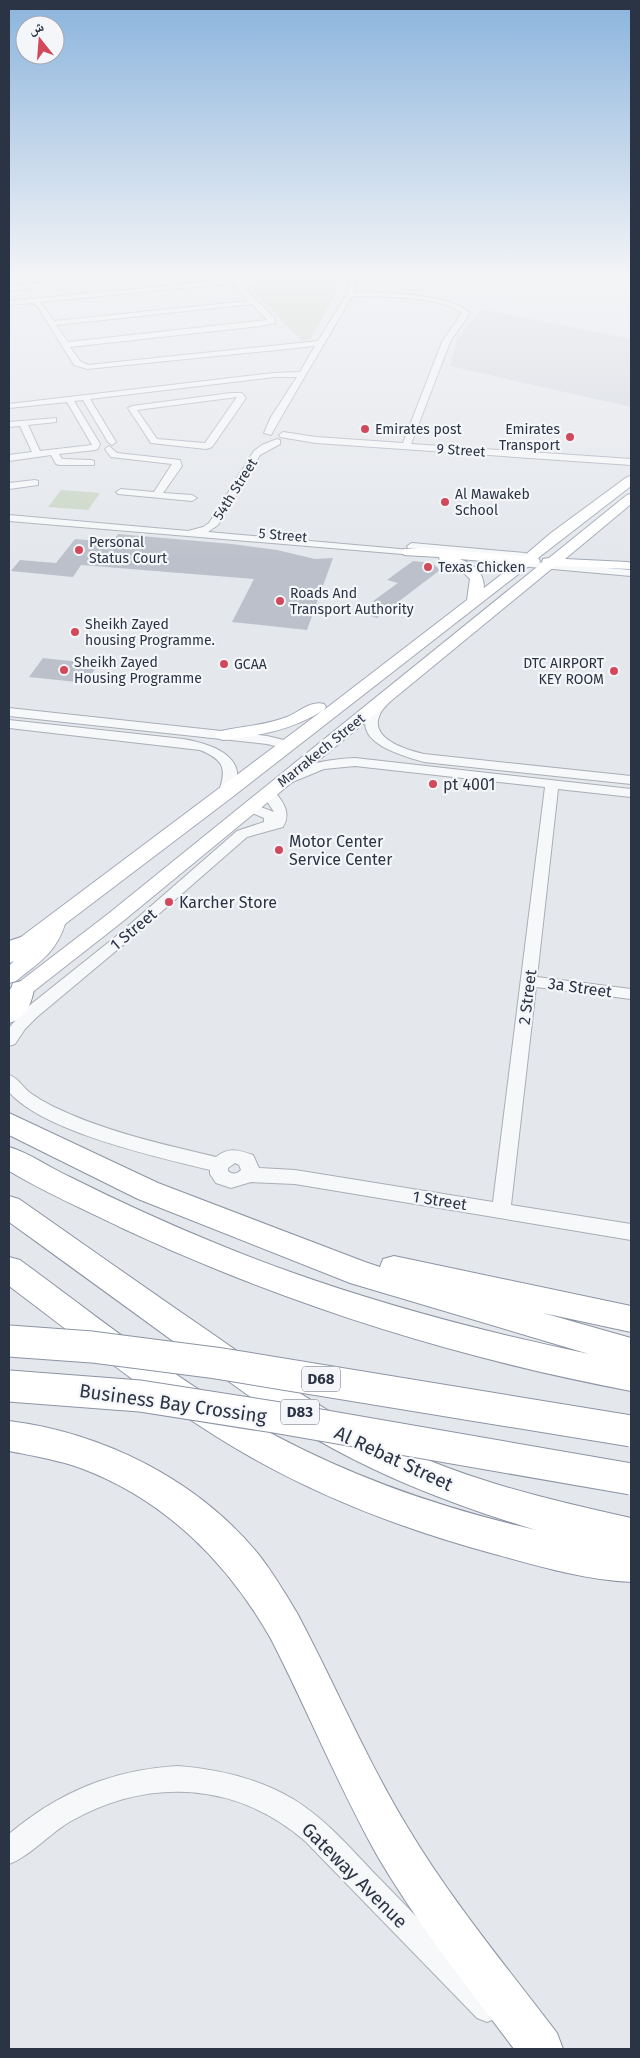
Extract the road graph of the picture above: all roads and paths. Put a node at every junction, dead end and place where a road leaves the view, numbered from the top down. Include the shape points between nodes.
1 (307, 368) edge
2 (436, 368) edge
3 (304, 373) junction
4 (242, 378) junction
5 (122, 392) junction
6 (244, 393) junction
7 (85, 397) junction
8 (69, 398) junction
9 (9, 406) edge
10 (133, 407) junction
11 (93, 410) junction
12 (76, 412) junction
13 (279, 413) junction
14 (53, 420) dead end
15 (23, 424) junction
16 (9, 425) edge
17 (268, 433) junction
18 (259, 438) junction
19 (280, 438) junction
20 (96, 446) junction
21 (110, 446) junction
22 (406, 446) junction
23 (53, 452) junction
24 (37, 454) junction
25 (9, 458) edge
26 (606, 461) junction
27 (631, 462) edge
28 (91, 463) dead end
29 (631, 475) edge
30 (631, 480) edge
31 (35, 483) dead end
32 (9, 486) edge
33 (121, 492) dead end
34 (157, 495) junction
35 (192, 498) dead end
36 (631, 498) edge
37 (9, 513) edge
38 (583, 515) junction
39 (9, 518) edge
40 (600, 524) junction
41 (217, 526) junction
42 (253, 533) junction
43 (556, 536) junction
44 (465, 551) junction
45 (409, 552) junction
46 (435, 555) junction
47 (540, 561) junction
48 (626, 569) edge
49 (523, 586) junction
50 (474, 602) junction
51 (500, 605) junction
52 (362, 687) junction
53 (389, 695) junction
54 (9, 712) edge
55 (9, 724) edge
56 (223, 735) junction
57 (288, 745) junction
58 (631, 780) edge
59 (552, 784) junction
60 (272, 790) junction
61 (631, 793) edge
62 (225, 794) junction
63 (250, 807) junction
64 (263, 828) junction
65 (197, 850) junction
66 (56, 920) junction
67 (14, 950) edge
68 (529, 981) junction
69 (13, 989) edge
70 (631, 994) edge
71 (9, 1014) edge
72 (9, 1040) edge
73 (9, 1081) edge
74 (9, 1109) edge
75 (9, 1123) edge
76 (9, 1158) edge
77 (93, 1166) junction
78 (9, 1207) edge
79 (501, 1210) junction
80 (631, 1232) edge
81 (285, 1244) junction
82 (9, 1269) edge
83 (631, 1319) edge
84 (9, 1341) edge
85 (631, 1352) edge
86 (631, 1377) edge
87 (9, 1386) edge
88 (631, 1432) edge
89 (9, 1436) edge
90 (631, 1479) edge
91 (631, 1535) edge
92 (631, 1564) edge
93 (9, 1851) edge
94 (531, 2049) edge
95 (541, 2049) edge

1 - 3 street
2 - 22 street
3 - 4 street
3 - 13 street
4 - 5 street
4 - 6 street
4 - 6 street
5 - 7 street
5 - 10 street
6 - 10 street
6 - 10 street via 207,450 154,441
7 - 8 street
7 - 11 street
8 - 9 street
8 - 12 street
11 - 12 street
11 - 21 street
12 - 20 street
13 - 17 street
13 - 19 street via 276,427
14 - 15 street
15 - 16 street
15 - 24 street
17 - 18 street
17 - 19 street
18 - 19 street via 265,442
18 - 41 street, 54th Street
19 - 22 street, 9 Street
19 - 41 street, 54th Street via 258,454
20 - 21 street
20 - 23 street
21 - 34 street via 114,455 176,462 177,466
22 - 26 street, 9 Street
23 - 24 street
23 - 28 street via 59,462
24 - 25 street
26 - 27 street, 9 Street
26 - 29 street, 9 Street via 625,467
30 - 38 main road, Marrakech Street
31 - 32 street
33 - 34 street
34 - 35 street
36 - 40 main road, Marrakech Street
37 - 41 street via 172,526
38 - 43 main road, Marrakech Street
38 - 47 main road via 579,525
39 - 41 street, 5 Street via 81,524
40 - 47 main road, Marrakech Street
40 - 48 main road via 595,540 597,548
41 - 42 street, 5 Street
41 - 42 street
41 - 45 street, 5 Street
42 - 44 street, 5 Street
43 - 44 main road via 521,548
43 - 47 main road, Marrakech Street
44 - 47 street, 5 Street
45 - 46 street, 5 Street
45 - 47 main road
46 - 47 street, 5 Street
46 - 50 main road via 472,572 478,584
47 - 48 main road
47 - 49 main road, Marrakech Street
47 - 50 main road, Marrakech Street
47 - 51 main road via 504,593
48 - 49 main road via 562,574
49 - 51 main road, Marrakech Street
50 - 52 main road, Marrakech Street
51 - 53 main road, Marrakech Street
52 - 56 main road via 339,694 305,716 282,726
52 - 57 main road, Marrakech Street
53 - 58 street via 373,715 372,724 382,741 408,754
53 - 60 main road, Marrakech Street
54 - 56 street
55 - 62 street via 206,748 230,766 232,775
56 - 57 street
57 - 62 main road, Marrakech Street
57 - 65 main road via 296,751 296,756 215,822
59 - 60 street via 343,762 308,768
59 - 61 street
59 - 68 street, 2 Street
60 - 63 main road, Marrakech Street
60 - 64 street, 1 Street via 282,818 274,826
62 - 66 main road, Marrakech Street
63 - 64 street via 270,816 271,824
63 - 65 main road, Marrakech Street
64 - 72 street, 1 Street via 242,834 31,1013
65 - 69 main road, Marrakech Street
66 - 67 main road, Marrakech Street
66 - 69 main road via 45,947
68 - 70 street, 3a Street
68 - 79 street, 2 Street
69 - 71 highway via 19,1004
73 - 79 street, 1 Street via 24,1099 40,1108 143,1146 219,1165 219,1174 227,1180 239,1181 248,1175 295,1177
74 - 77 highway
75 - 77 highway
76 - 86 highway via 162,1234 316,1294 486,1345
77 - 81 highway via 219,1220
78 - 91 highway, Al Rebat Street / D83 via 306,1416 375,1453 450,1486 530,1512
79 - 80 street, 1 Street
81 - 83 highway
81 - 85 highway via 361,1274
82 - 92 highway via 171,1388 261,1445 318,1474 386,1504 479,1533 570,1555
84 - 88 highway, D68, bridge via 152,1354
87 - 90 highway, Business Bay Crossing, bridge via 140,1396
89 - 95 highway via 73,1448 118,1466 160,1490 199,1520 235,1556 268,1599 297,1651 394,1844
93 - 94 street, Gateway Avenue via 28,1833 65,1808 104,1790 143,1780 192,1779 222,1783 259,1795 294,1815 326,1842 460,1981

